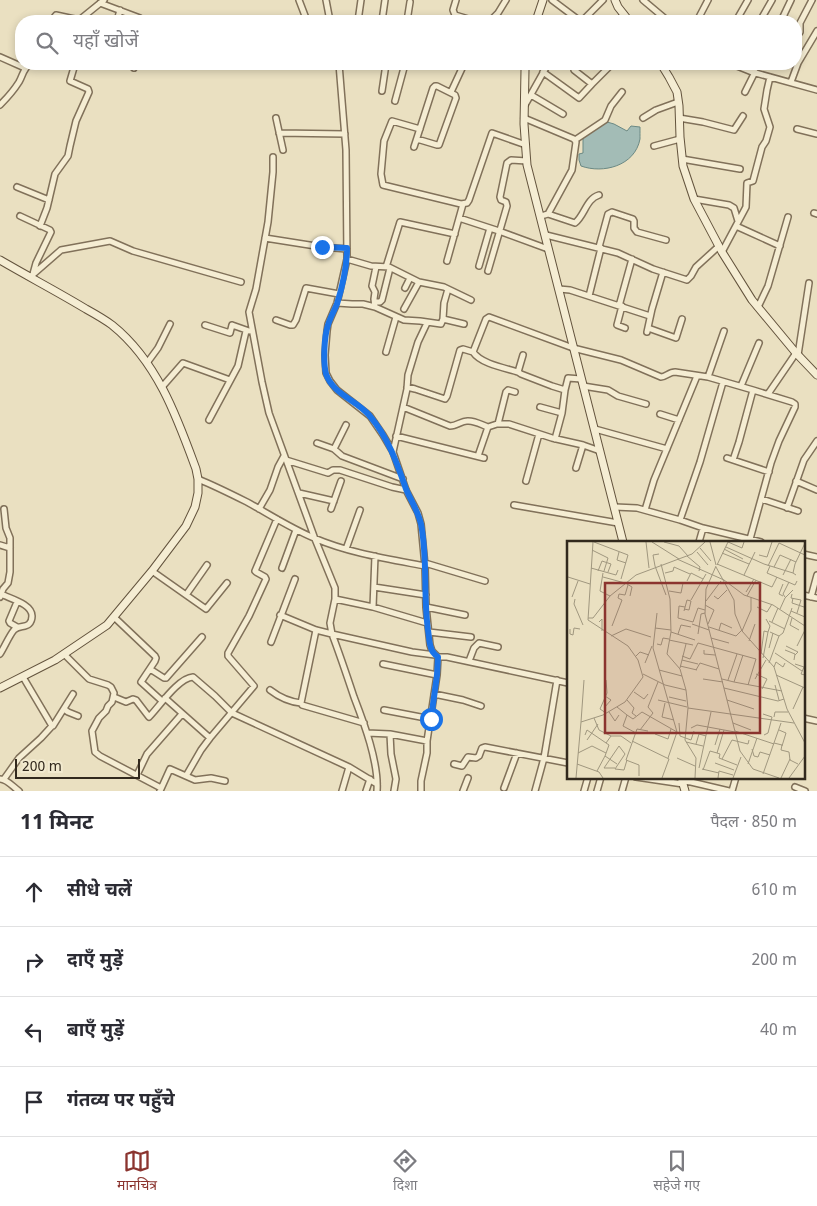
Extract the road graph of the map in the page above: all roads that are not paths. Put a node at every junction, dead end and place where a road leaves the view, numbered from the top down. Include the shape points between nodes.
1 (298, 0) edge
2 (326, 0) edge
3 (362, 0) edge
4 (386, 0) edge
5 (456, 0) edge
6 (506, 0) edge
7 (543, 0) edge
8 (552, 0) edge
9 (602, 0) edge
10 (615, 0) edge
11 (643, 0) edge
12 (708, 0) edge
13 (748, 0) edge
14 (772, 0) edge
15 (790, 0) edge
16 (812, 0) edge
17 (102, 2) edge
18 (410, 2) dead end
19 (120, 10) junction
20 (624, 14) edge
21 (86, 15) edge
22 (119, 15) edge
23 (132, 15) edge
24 (304, 15) edge
25 (329, 15) edge
26 (359, 15) edge
27 (383, 15) edge
28 (408, 15) edge
29 (455, 15) edge
30 (497, 15) edge
31 (538, 15) edge
32 (573, 15) edge
33 (587, 15) edge
34 (661, 15) edge
35 (700, 15) edge
36 (739, 15) edge
37 (763, 15) edge
38 (784, 15) edge
39 (802, 19) edge
40 (817, 31) edge
41 (802, 56) edge
42 (0, 57) edge
43 (15, 62) edge
44 (26, 70) edge
45 (73, 70) edge
46 (340, 70) edge
47 (385, 70) edge
48 (403, 70) edge
49 (461, 70) edge
50 (525, 70) edge
51 (574, 70) edge
52 (606, 70) edge
53 (666, 70) edge
54 (746, 70) edge
55 (796, 70) edge
56 (543, 72) joint
57 (754, 72) junction
58 (770, 77) junction
59 (791, 82) junction
60 (592, 84) junction
61 (817, 90) edge
62 (382, 91) dead end
63 (451, 92) junction
64 (622, 92) dead end
65 (745, 92) dead end
66 (531, 95) junction
67 (395, 101) dead end
68 (678, 102) junction
69 (0, 105) edge
70 (524, 106) junction
71 (563, 114) dead end
72 (743, 116) dead end
73 (276, 118) dead end
74 (524, 118) junction
75 (643, 118) dead end
76 (679, 118) junction
77 (420, 129) junction
78 (797, 129) dead end
79 (279, 133) junction
80 (345, 134) junction
81 (817, 134) edge
82 (417, 139) junction
83 (680, 139) junction
84 (575, 140) junction
85 (526, 145) junction
86 (654, 146) dead end
87 (414, 147) dead end
88 (283, 150) dead end
89 (273, 158) dead end
90 (682, 159) junction
91 (527, 161) junction
92 (740, 169) dead end
93 (17, 188) dead end
94 (599, 195) dead end
95 (694, 199) junction
96 (49, 200) junction
97 (463, 204) junction
98 (544, 215) junction
99 (20, 216) dead end
100 (788, 217) dead end
101 (459, 218) junction
102 (737, 224) junction
103 (40, 226) junction
104 (490, 228) junction
105 (499, 231) junction
106 (455, 234) junction
107 (546, 235) junction
108 (265, 238) junction
109 (666, 240) dead end
110 (780, 246) junction
111 (347, 248) junction
112 (600, 248) junction
113 (548, 249) junction
114 (721, 249) junction
115 (347, 259) junction
116 (632, 259) junction
117 (0, 260) edge
118 (447, 261) dead end
119 (479, 266) dead end
120 (376, 267) junction
121 (388, 267) junction
122 (488, 271) dead end
123 (663, 272) junction
124 (32, 276) junction
125 (410, 278) junction
126 (241, 282) dead end
127 (419, 282) junction
128 (809, 283) dead end
129 (405, 288) dead end
130 (448, 289) junction
131 (558, 289) junction
132 (339, 294) junction
133 (589, 296) junction
134 (471, 300) dead end
135 (337, 302) junction
136 (375, 305) junction
137 (621, 306) junction
138 (758, 307) junction
139 (404, 309) dead end
140 (650, 316) junction
141 (396, 317) junction
142 (444, 319) junction
143 (682, 319) dead end
144 (276, 320) dead end
145 (427, 323) junction
146 (170, 324) dead end
147 (464, 324) dead end
148 (206, 325) dead end
149 (625, 328) dead end
150 (246, 331) junction
151 (252, 331) junction
152 (724, 331) dead end
153 (759, 343) dead end
154 (573, 348) junction
155 (386, 352) dead end
156 (473, 352) junction
157 (797, 354) junction
158 (523, 355) dead end
159 (146, 363) junction
160 (518, 372) junction
161 (696, 376) junction
162 (817, 376) edge
163 (708, 378) junction
164 (230, 380) junction
165 (582, 382) junction
166 (723, 382) junction
167 (741, 386) junction
168 (162, 387) junction
169 (407, 387) junction
170 (565, 390) junction
171 (753, 390) junction
172 (515, 392) dead end
173 (768, 394) junction
174 (646, 404) dead end
175 (403, 407) junction
176 (540, 407) dead end
177 (562, 413) junction
178 (660, 414) dead end
179 (209, 420) dead end
180 (679, 420) junction
181 (498, 424) junction
182 (346, 425) dead end
183 (488, 427) junction
184 (594, 428) junction
185 (539, 434) junction
186 (396, 436) junction
187 (555, 439) junction
188 (817, 441) edge
189 (317, 443) dead end
190 (583, 445) junction
191 (334, 449) junction
192 (667, 449) junction
193 (600, 451) junction
194 (392, 452) junction
195 (285, 458) junction
196 (576, 468) dead end
197 (769, 472) junction
198 (198, 479) junction
199 (403, 479) junction
200 (341, 481) dead end
201 (526, 481) dead end
202 (796, 481) junction
203 (406, 490) junction
204 (817, 490) edge
205 (299, 493) junction
206 (762, 499) junction
207 (334, 501) junction
208 (514, 505) dead end
209 (614, 507) junction
210 (787, 508) junction
211 (4, 509) dead end
212 (259, 509) junction
213 (332, 509) dead end
214 (360, 510) dead end
215 (645, 510) junction
216 (798, 512) dead end
217 (277, 520) junction
218 (680, 520) junction
219 (618, 523) junction
220 (703, 528) junction
221 (296, 530) junction
222 (315, 539) junction
223 (750, 539) junction
224 (623, 541) edge
225 (699, 541) edge
226 (757, 541) edge
227 (0, 545) edge
228 (10, 548) junction
229 (346, 549) junction
230 (804, 554) edge
231 (375, 556) junction
232 (817, 557) edge
233 (425, 564) junction
234 (207, 565) dead end
235 (282, 568) dead end
236 (152, 571) junction
237 (817, 575) edge
238 (295, 579) dead end
239 (485, 581) dead end
240 (227, 583) dead end
241 (374, 586) junction
242 (186, 595) junction
243 (426, 595) junction
244 (0, 596) edge
245 (814, 598) edge
246 (335, 599) junction
247 (17, 602) junction
248 (426, 607) junction
249 (373, 608) junction
250 (280, 615) junction
251 (465, 615) dead end
252 (114, 617) junction
253 (427, 623) junction
254 (17, 627) junction
255 (316, 630) junction
256 (429, 632) junction
257 (332, 634) junction
258 (202, 637) dead end
259 (471, 637) dead end
260 (271, 642) dead end
261 (2, 645) edge
262 (498, 647) dead end
263 (0, 654) edge
264 (64, 654) junction
265 (436, 656) junction
266 (469, 662) junction
267 (383, 664) dead end
268 (150, 669) junction
269 (437, 675) junction
270 (22, 677) junction
271 (557, 680) junction
272 (567, 682) edge
273 (2, 685) edge
274 (270, 690) dead end
275 (73, 694) dead end
276 (434, 694) junction
277 (114, 697) junction
278 (163, 700) junction
279 (301, 703) junction
280 (481, 706) dead end
281 (64, 709) junction
282 (384, 710) dead end
283 (232, 713) junction
284 (182, 714) junction
285 (78, 716) dead end
286 (804, 718) edge
287 (431, 719) junction
288 (817, 721) edge
289 (364, 723) junction
290 (52, 726) junction
291 (367, 733) junction
292 (390, 734) junction
293 (210, 738) junction
294 (427, 741) junction
295 (517, 753) junction
296 (544, 758) junction
297 (567, 763) edge
298 (454, 764) dead end
299 (349, 767) junction
300 (137, 774) junction
301 (186, 776) junction
302 (468, 778) dead end
303 (588, 778) edge
304 (601, 778) edge
305 (626, 778) edge
306 (644, 778) edge
307 (736, 778) edge
308 (2, 779) edge
309 (370, 779) junction
310 (225, 781) dead end
311 (683, 783) edge
312 (378, 784) junction
313 (795, 787) dead end
314 (504, 788) dead end
315 (160, 789) edge
316 (19, 791) edge
317 (342, 791) edge
318 (366, 791) edge
319 (377, 791) edge
320 (394, 791) edge
321 (421, 791) edge
322 (463, 791) edge
323 (536, 791) edge
324 (584, 791) edge
325 (597, 791) edge
326 (622, 791) edge
327 (730, 791) edge
328 (805, 791) edge

1 - 24 street
2 - 25 street
3 - 26 street
4 - 27 street
5 - 29 street via 452,10
6 - 30 street
7 - 31 street
8 - 32 street
9 - 33 street
10 - 20 street
11 - 34 street
12 - 35 street
13 - 36 street
14 - 37 street
15 - 38 street
16 - 39 street
17 - 19 street
17 - 21 street
18 - 28 street
19 - 22 street
19 - 23 street
40 - 41 street
42 - 43 street
44 - 69 street
45 - 96 street via 70,81 89,92 76,121 68,156 55,174
46 - 80 street
47 - 62 street
48 - 67 street
49 - 63 street
50 - 70 street
51 - 60 street
52 - 60 street
53 - 68 street via 677,92
54 - 57 street
55 - 59 street
56 - 60 street via 577,98
56 - 66 street
57 - 58 street
57 - 65 street
58 - 59 street
58 - 102 street via 764,109 770,127 753,181 747,183 747,204
59 - 61 street
63 - 77 street via 437,86 433,88
63 - 82 street via 456,98 440,145
64 - 84 street via 605,120
66 - 70 street
66 - 71 street
68 - 75 street
68 - 76 street
70 - 74 street
72 - 76 street via 734,130
73 - 79 street
74 - 84 street
74 - 85 street
76 - 83 street
77 - 82 street
77 - 97 street via 392,121 384,141 383,185
78 - 81 street
79 - 80 street
79 - 88 street
80 - 111 street
82 - 87 street
83 - 86 street
83 - 90 street
84 - 98 street via 572,170
85 - 91 street
85 - 97 street via 492,134 469,200
89 - 108 street
90 - 92 street
90 - 95 street
91 - 98 street
91 - 105 street via 511,160 508,163 500,197 507,206
93 - 96 street
94 - 98 street via 591,199 575,223
95 - 102 street via 729,205 734,208
95 - 114 street
96 - 103 street
97 - 101 street
98 - 107 street
99 - 103 street
100 - 110 street
101 - 104 street
101 - 106 street
102 - 110 street
102 - 114 street
103 - 124 street via 50,230 51,234
104 - 105 street
104 - 119 street
105 - 113 street
105 - 122 street
106 - 118 street
106 - 121 street via 400,222
107 - 112 street
107 - 113 street
108 - 111 street
108 - 151 street via 249,312
109 - 112 street via 637,232 633,219 612,212 608,214
110 - 138 street
111 - 115 street
112 - 116 street
112 - 133 street
113 - 131 street
114 - 123 street via 696,267 689,279
114 - 138 street
115 - 120 street
115 - 132 street
116 - 123 street
116 - 137 street
117 - 124 street
120 - 121 street
120 - 136 street via 372,285
121 - 125 street
121 - 136 street via 382,300
123 - 140 street
124 - 126 street via 62,250 110,241 132,251
124 - 159 street via 111,324
125 - 127 street
125 - 129 street
127 - 130 street
127 - 139 street
128 - 157 street
130 - 134 street
130 - 142 street
131 - 133 street
131 - 154 street
132 - 135 street
132 - 144 street via 306,288 293,325
133 - 137 street
135 - 136 street
135 - 194 street via 327,331 326,373 337,390 370,416
136 - 141 street
137 - 140 street
137 - 149 street via 617,325
138 - 157 street
140 - 143 street via 647,330 676,338
141 - 145 street
141 - 155 street
142 - 145 street via 441,324
142 - 147 street
145 - 169 street via 412,360
146 - 159 street
148 - 150 street via 230,333 232,325
150 - 151 street
150 - 164 street via 238,366
151 - 195 street via 269,413
152 - 163 street
153 - 167 street
154 - 156 street via 489,317
154 - 161 street via 621,360 661,377 672,372
154 - 165 street
156 - 160 street via 490,364
156 - 169 street via 460,350 445,399
157 - 162 street
157 - 173 street
158 - 160 street
159 - 168 street
160 - 170 street
161 - 163 street
161 - 180 street
163 - 166 street
164 - 168 street via 183,363
164 - 179 street
165 - 170 street via 568,378
165 - 174 street
165 - 184 street
166 - 167 street
166 - 218 street
167 - 171 street
168 - 198 street via 182,430
169 - 175 street
170 - 177 street
171 - 173 street
171 - 197 street via 739,442 730,459
172 - 181 street via 506,392
173 - 197 street via 795,404
175 - 183 street via 450,426 470,420
175 - 186 street
176 - 177 street
177 - 187 street
178 - 180 street
180 - 192 street
181 - 183 street
181 - 185 street
182 - 191 street
183 - 186 street via 481,457
184 - 192 street
184 - 193 street
185 - 187 street
185 - 201 street
186 - 194 street
187 - 190 street
188 - 202 street via 804,460
189 - 191 street
190 - 193 street
190 - 196 street
191 - 199 street via 342,456
192 - 215 street
193 - 209 street
194 - 199 street
195 - 203 street via 328,473 340,470
195 - 205 street
195 - 212 street
197 - 206 street
198 - 212 street
198 - 236 street via 197,498 186,526
199 - 203 street
200 - 207 street
202 - 204 street
202 - 210 street
203 - 233 street via 421,524
205 - 207 street
205 - 222 street
206 - 210 street
206 - 223 street
207 - 213 street
208 - 219 street
209 - 215 street
209 - 219 street
210 - 216 street
211 - 228 street
212 - 217 street
214 - 229 street
215 - 218 street
217 - 221 street
217 - 283 street via 255,571 266,579 228,652 254,686
218 - 220 street
219 - 224 street
220 - 223 street
220 - 225 street
221 - 222 street
221 - 235 street
222 - 229 street
222 - 246 street via 335,588
223 - 226 street
227 - 228 street
228 - 244 street via 9,580
229 - 231 street
230 - 232 street
231 - 233 street
231 - 241 street
233 - 239 street
233 - 243 street
234 - 242 street
236 - 242 street
236 - 252 street
237 - 245 street
238 - 250 street
240 - 242 street via 208,608
241 - 243 street
241 - 249 street
243 - 248 street
244 - 247 street
246 - 249 street
246 - 257 street via 330,623
247 - 254 street via 9,621
247 - 254 street via 29,608 32,617 26,626
248 - 251 street
248 - 253 street
249 - 253 street
250 - 255 street
250 - 260 street
252 - 264 street via 108,625
252 - 268 street via 155,656
253 - 256 street
254 - 261 street
255 - 257 street
255 - 279 street
256 - 259 street
256 - 265 street via 430,645
257 - 265 street
257 - 289 street
258 - 268 street via 165,678
261 - 263 street
262 - 266 street via 479,643
264 - 270 street
264 - 277 street via 88,678 111,687
265 - 266 street
265 - 269 street
266 - 271 street
267 - 269 street
268 - 278 street via 141,682
269 - 276 street
270 - 273 street
270 - 290 street
271 - 272 street
271 - 296 street
274 - 279 street via 280,697
275 - 281 street
276 - 280 street
276 - 287 street
277 - 278 street via 126,702 136,700 149,717
277 - 300 street via 92,731 94,752
278 - 283 street via 192,677
278 - 284 street
279 - 289 street
281 - 285 street
281 - 290 street
282 - 287 street
283 - 293 street
283 - 299 street
284 - 293 street
284 - 300 street via 148,754
286 - 288 street
287 - 294 street
289 - 291 street
290 - 308 street
291 - 292 street
291 - 312 street
292 - 294 street
292 - 320 street via 396,779
293 - 301 street
294 - 321 street
295 - 296 street
295 - 298 street via 485,747 476,758 468,756 462,768
295 - 314 street
296 - 297 street
296 - 323 street
299 - 309 street
299 - 317 street
300 - 315 street
301 - 310 street via 196,780 211,778
301 - 315 street via 169,770
302 - 322 street
303 - 324 street
304 - 325 street
305 - 326 street
306 - 311 street
307 - 327 street
308 - 316 street
309 - 312 street
309 - 318 street
311 - 327 street
312 - 319 street
313 - 328 street

